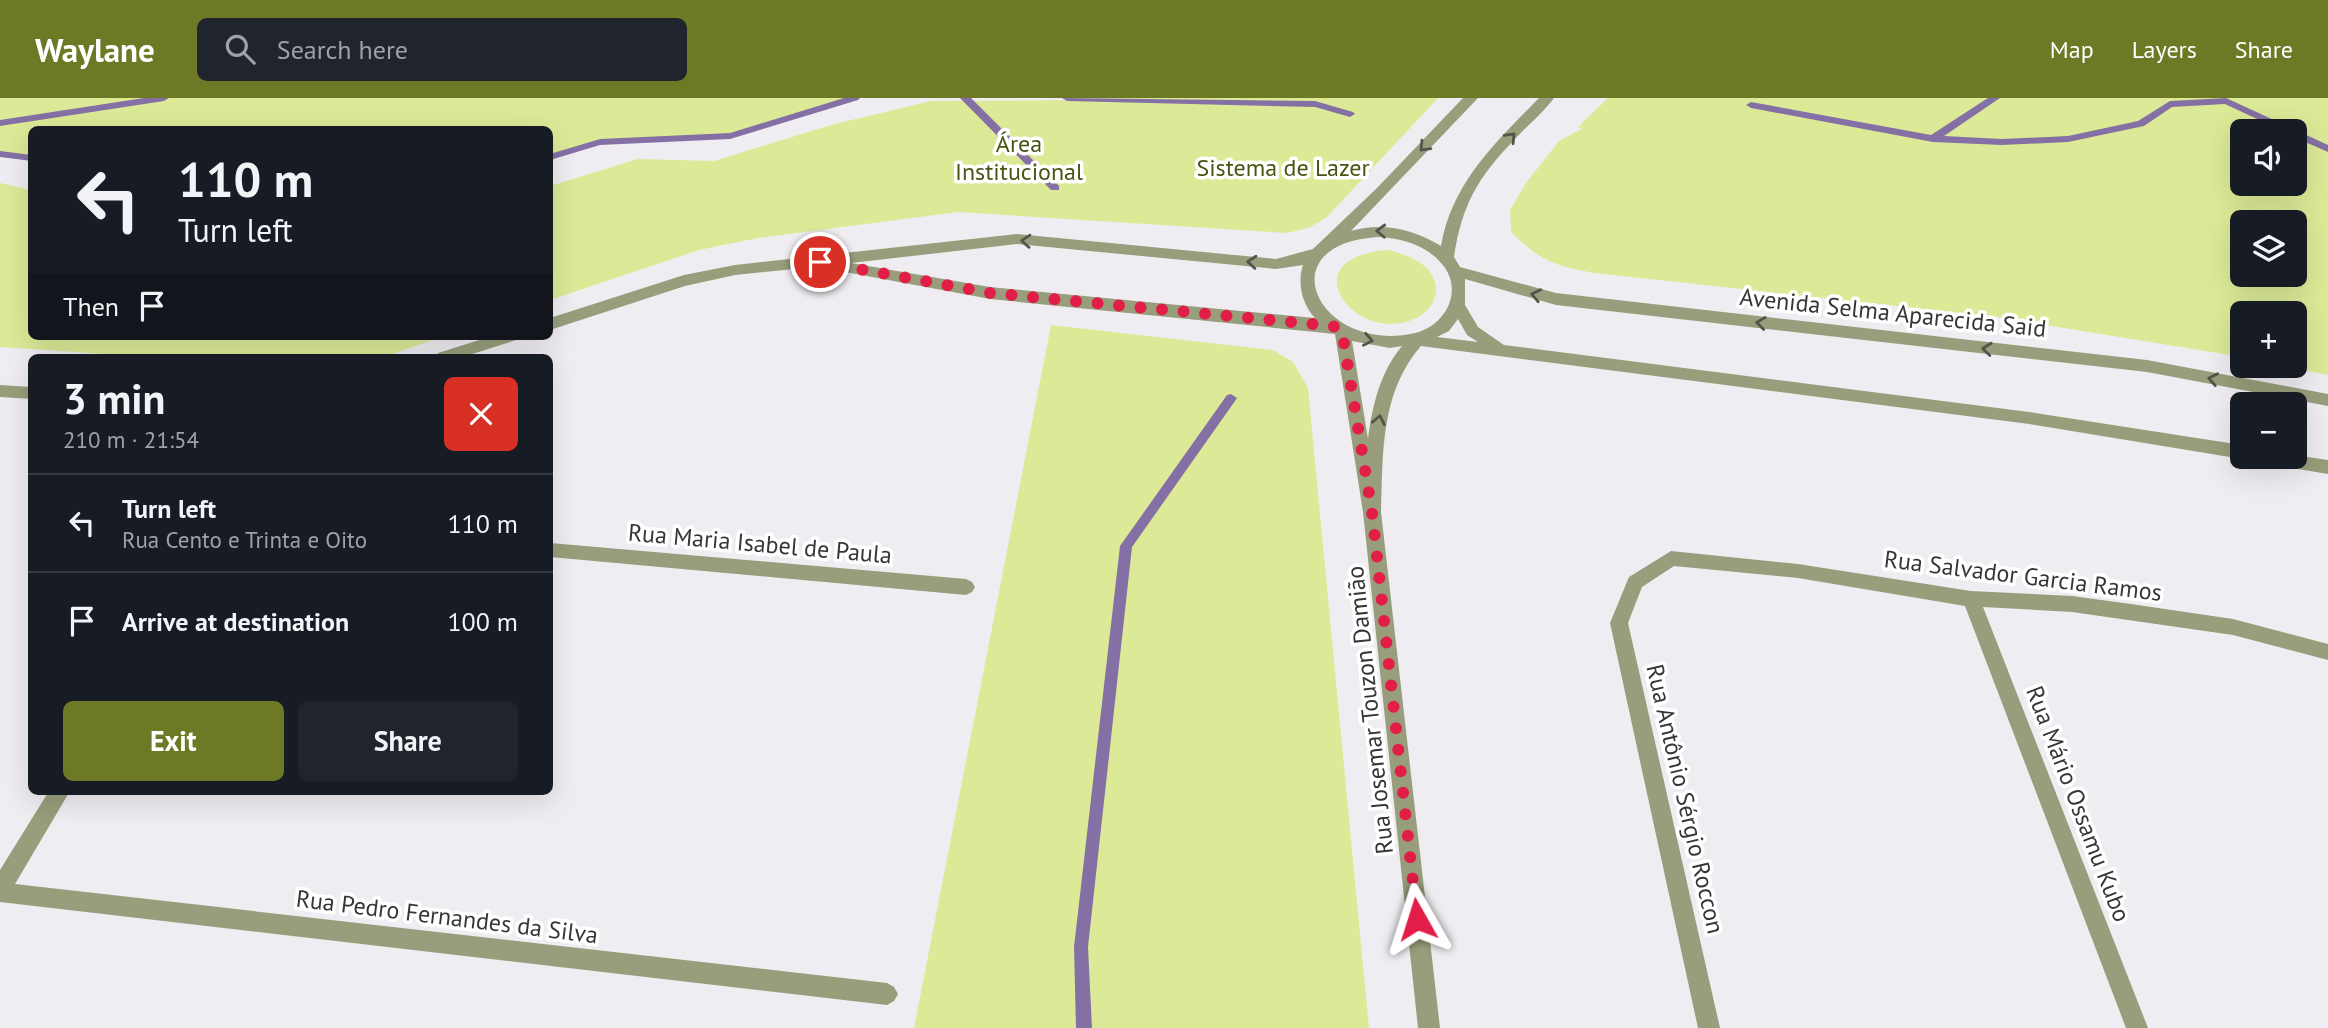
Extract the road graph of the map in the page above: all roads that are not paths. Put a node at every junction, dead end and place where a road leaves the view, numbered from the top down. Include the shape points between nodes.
1 (1471, 98) edge
2 (1547, 98) edge
3 (1332, 242) junction
4 (1318, 253) junction
5 (820, 262) junction
6 (1450, 265) junction
7 (1458, 305) junction
8 (553, 323) edge
9 (1337, 329) junction
10 (498, 340) edge
11 (1417, 340) junction
12 (1510, 352) junction
13 (454, 354) edge
14 (0, 391) edge
15 (28, 393) edge
16 (2328, 400) edge
17 (2230, 450) edge
18 (2307, 464) edge
19 (2328, 467) edge
20 (1372, 512) junction
21 (553, 550) edge
22 (1634, 583) joint
23 (966, 587) dead end
24 (1970, 599) junction
25 (2328, 652) edge
26 (58, 795) edge
27 (0, 891) edge
28 (887, 993) dead end
29 (1429, 1028) edge
30 (1709, 1028) edge
31 (2137, 1028) edge

1 -> 3 street
6 -> 2 street via 1456,209 1463,195
3 - 4 street
6 -> 3 street via 1432,246 1392,232 1371,231
4 -> 5 street via 1276,264 1017,239
4 - 9 street via 1310,266 1309,297 1318,313
5 - 8 street via 773,264 684,281
5 - 9 street via 990,293
6 - 7 street via 1461,290
16 -> 6 street, Avenida Selma Aparecida Said via 2147,366 1556,299
7 - 11 street via 1450,320
7 - 12 street via 1472,331
9 -> 11 street via 1373,342
9 - 20 street, Rua Josemar Touzon Damião
10 - 13 street
11 - 12 street
20 -> 11 street, Rua Josemar Touzon Damião via 1383,399 1403,353
12 - 17 street via 2029,418
14 - 15 street
18 - 19 street
20 - 29 street, Rua Josemar Touzon Damião
21 - 23 street, Rua Maria Isabel de Paula
22 - 24 street, Rua Salvador Garcia Ramos via 1671,558 1798,571
22 - 30 street, Rua Antônio Sérgio Roccon via 1619,623
24 - 25 street, Rua Salvador Garcia Ramos via 2072,604 2222,625
24 - 31 street, Rua Mário Ossamu Kubo
26 - 27 street
27 - 28 street, Rua Pedro Fernandes da Silva

